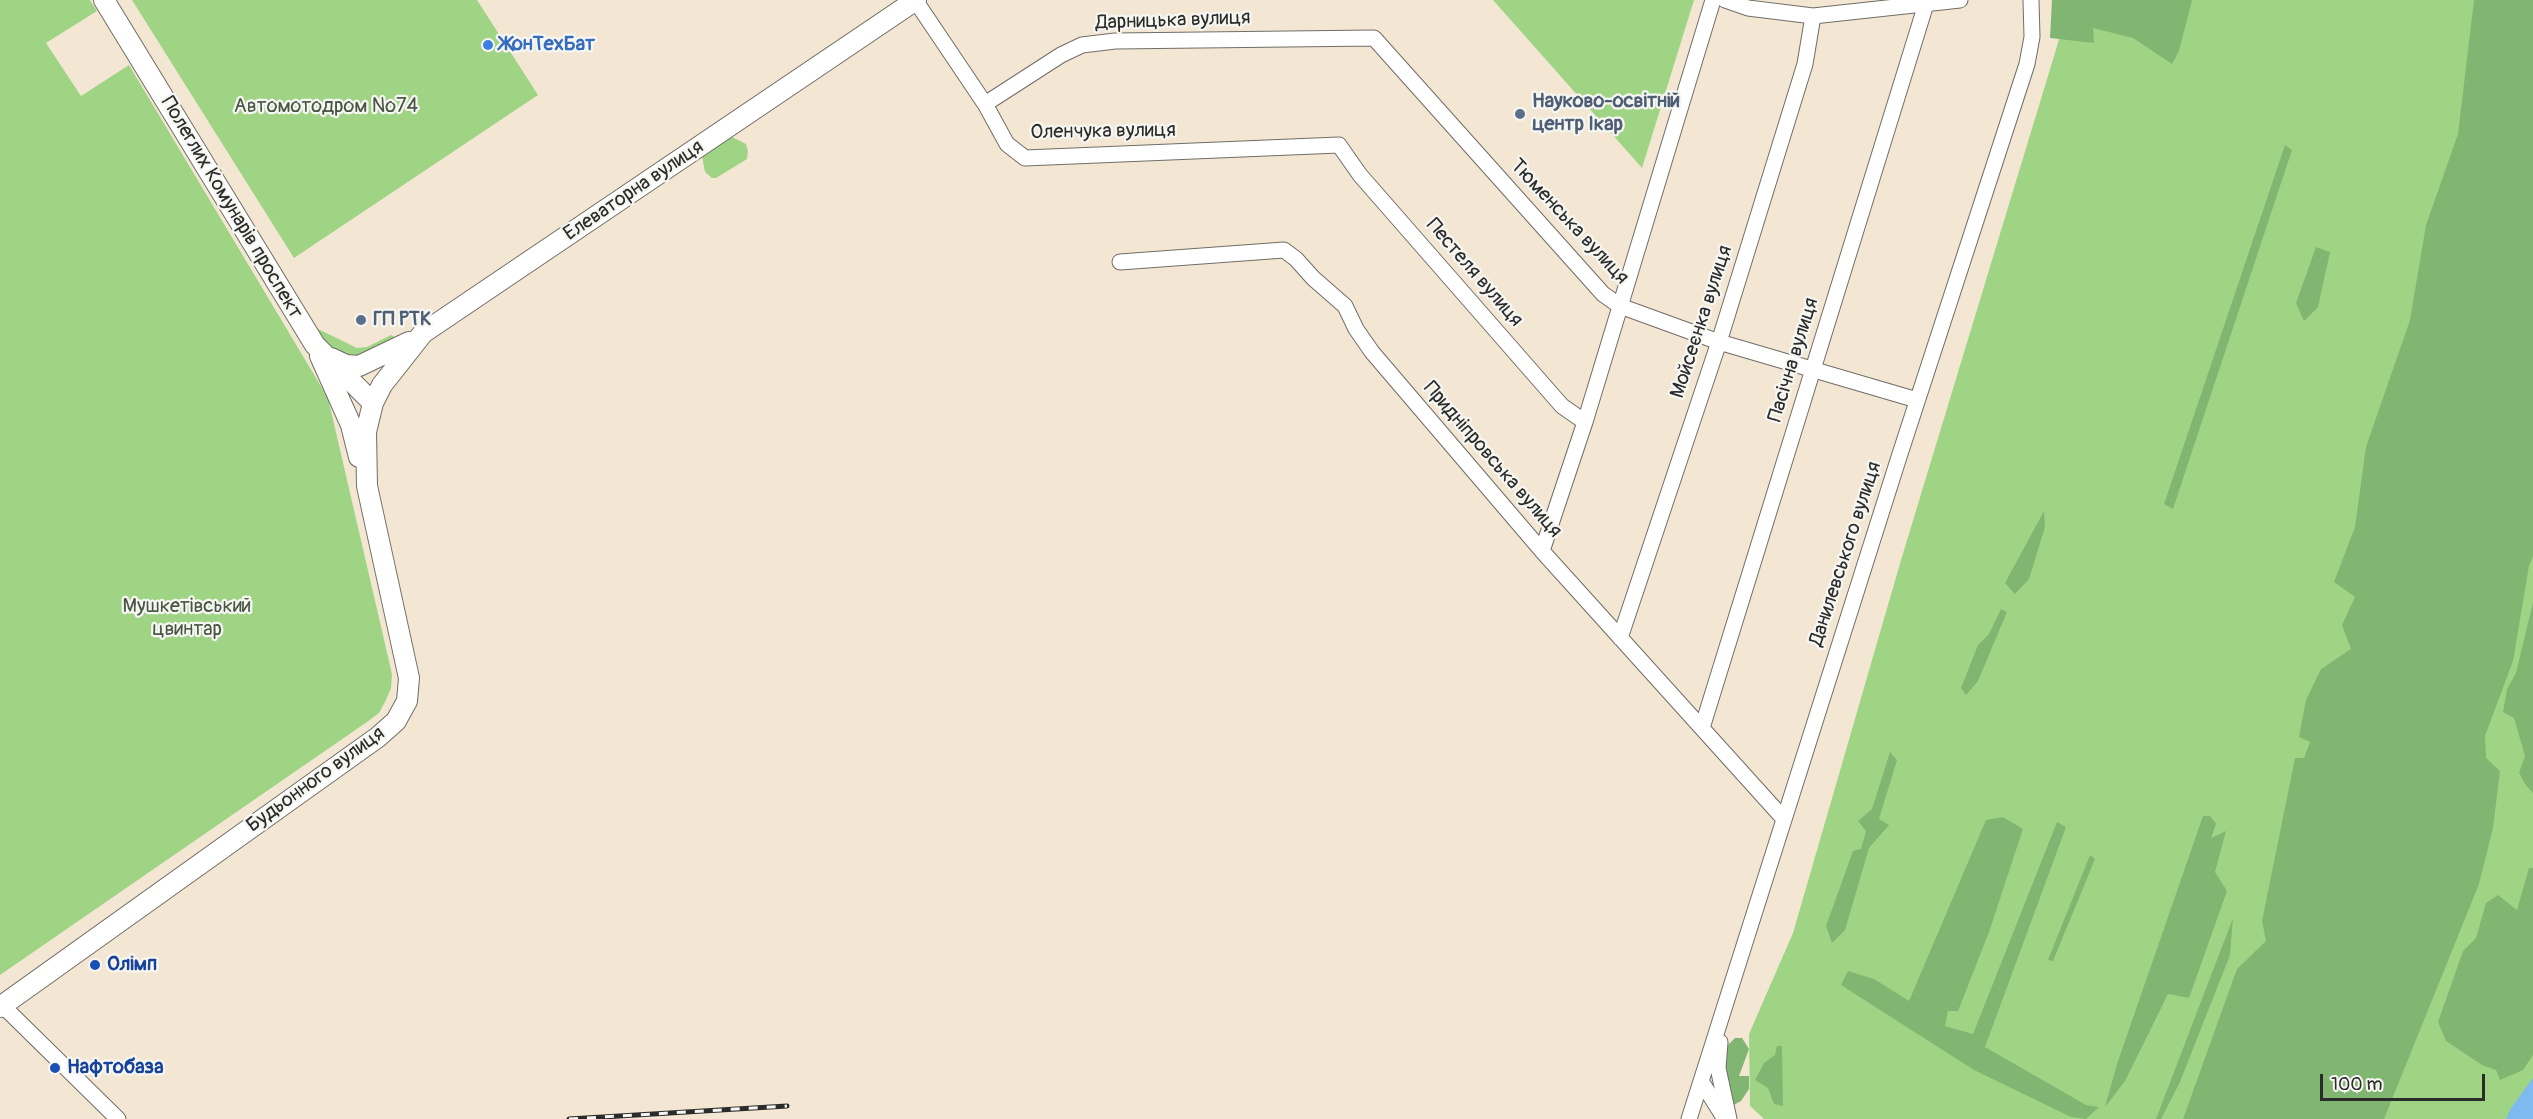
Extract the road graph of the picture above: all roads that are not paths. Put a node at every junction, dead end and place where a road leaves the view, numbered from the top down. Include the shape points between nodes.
1 (104, 0) edge
2 (916, 0) edge
3 (1713, 0) edge
4 (1725, 0) edge
5 (1960, 0) edge
6 (2031, 0) edge
7 (1754, 4) edge
8 (1926, 4) junction
9 (1813, 16) junction
10 (1342, 38) joint
11 (985, 104) junction
12 (1339, 145) joint
13 (1120, 262) dead end
14 (1620, 306) junction
15 (423, 333) junction
16 (1719, 342) junction
17 (315, 345) junction
18 (1812, 370) junction
19 (1917, 400) junction
20 (373, 403) junction
21 (1585, 422) junction
22 (367, 486) junction
23 (1542, 551) junction
24 (1620, 638) junction
25 (1702, 728) junction
26 (1783, 818) junction
27 (1, 1006) edge
28 (1720, 1022) junction
29 (1701, 1081) junction
30 (1693, 1117) edge
31 (118, 1119) edge
32 (1727, 1119) edge

1 - 17 main road, Полеглих Комунарів проспект
2 - 11 street, Оленчука вулиця
2 - 15 main road, Елеваторна вулиця
3 - 14 street
4 - 7 street
5 - 8 street
6 - 19 street, Данилевського вулиця via 2032,37 2027,64
7 - 9 street
8 - 9 street
8 - 18 street, Пасічна вулиця
9 - 16 street, Мойсеєнка вулиця via 1804,64
10 - 11 street, Дарницька вулиця via 1115,41 1082,45
10 - 14 street, Тюменська вулиця via 1374,38 1603,294
11 - 12 street, Оленчука вулиця via 1007,144 1025,158
12 - 21 street, Пестеля вулиця via 1360,175 1562,406
13 - 23 street, Придніпровська вулиця via 1284,250 1345,306 1372,352
14 - 16 street, Тюменська вулиця
14 - 21 street
15 - 17 main road via 399,349 359,366 337,361
15 - 20 main road, Елеваторна вулиця via 391,372
16 - 18 street, Тюменська вулиця
16 - 24 street, Мойсеєнка вулиця
17 - 20 main road, Полеглих Комунарів проспект
17 - 22 main road via 351,425
18 - 19 street, Тюменська вулиця
18 - 25 street, Пасічна вулиця
19 - 26 street, Данилевського вулиця
20 - 22 main road, Будьонного вулиця via 366,432
21 - 23 street
22 - 27 main road, Будьонного вулиця via 409,678 407,701 396,721
23 - 24 street, Придніпровська вулиця
24 - 25 street, Придніпровська вулиця
25 - 26 street, Придніпровська вулиця
26 - 28 street, Данилевського вулиця
27 - 31 street
28 - 29 street, Данилевського вулиця
28 - 32 street via 1718,1068
29 - 30 street, Данилевського вулиця
29 - 32 street

